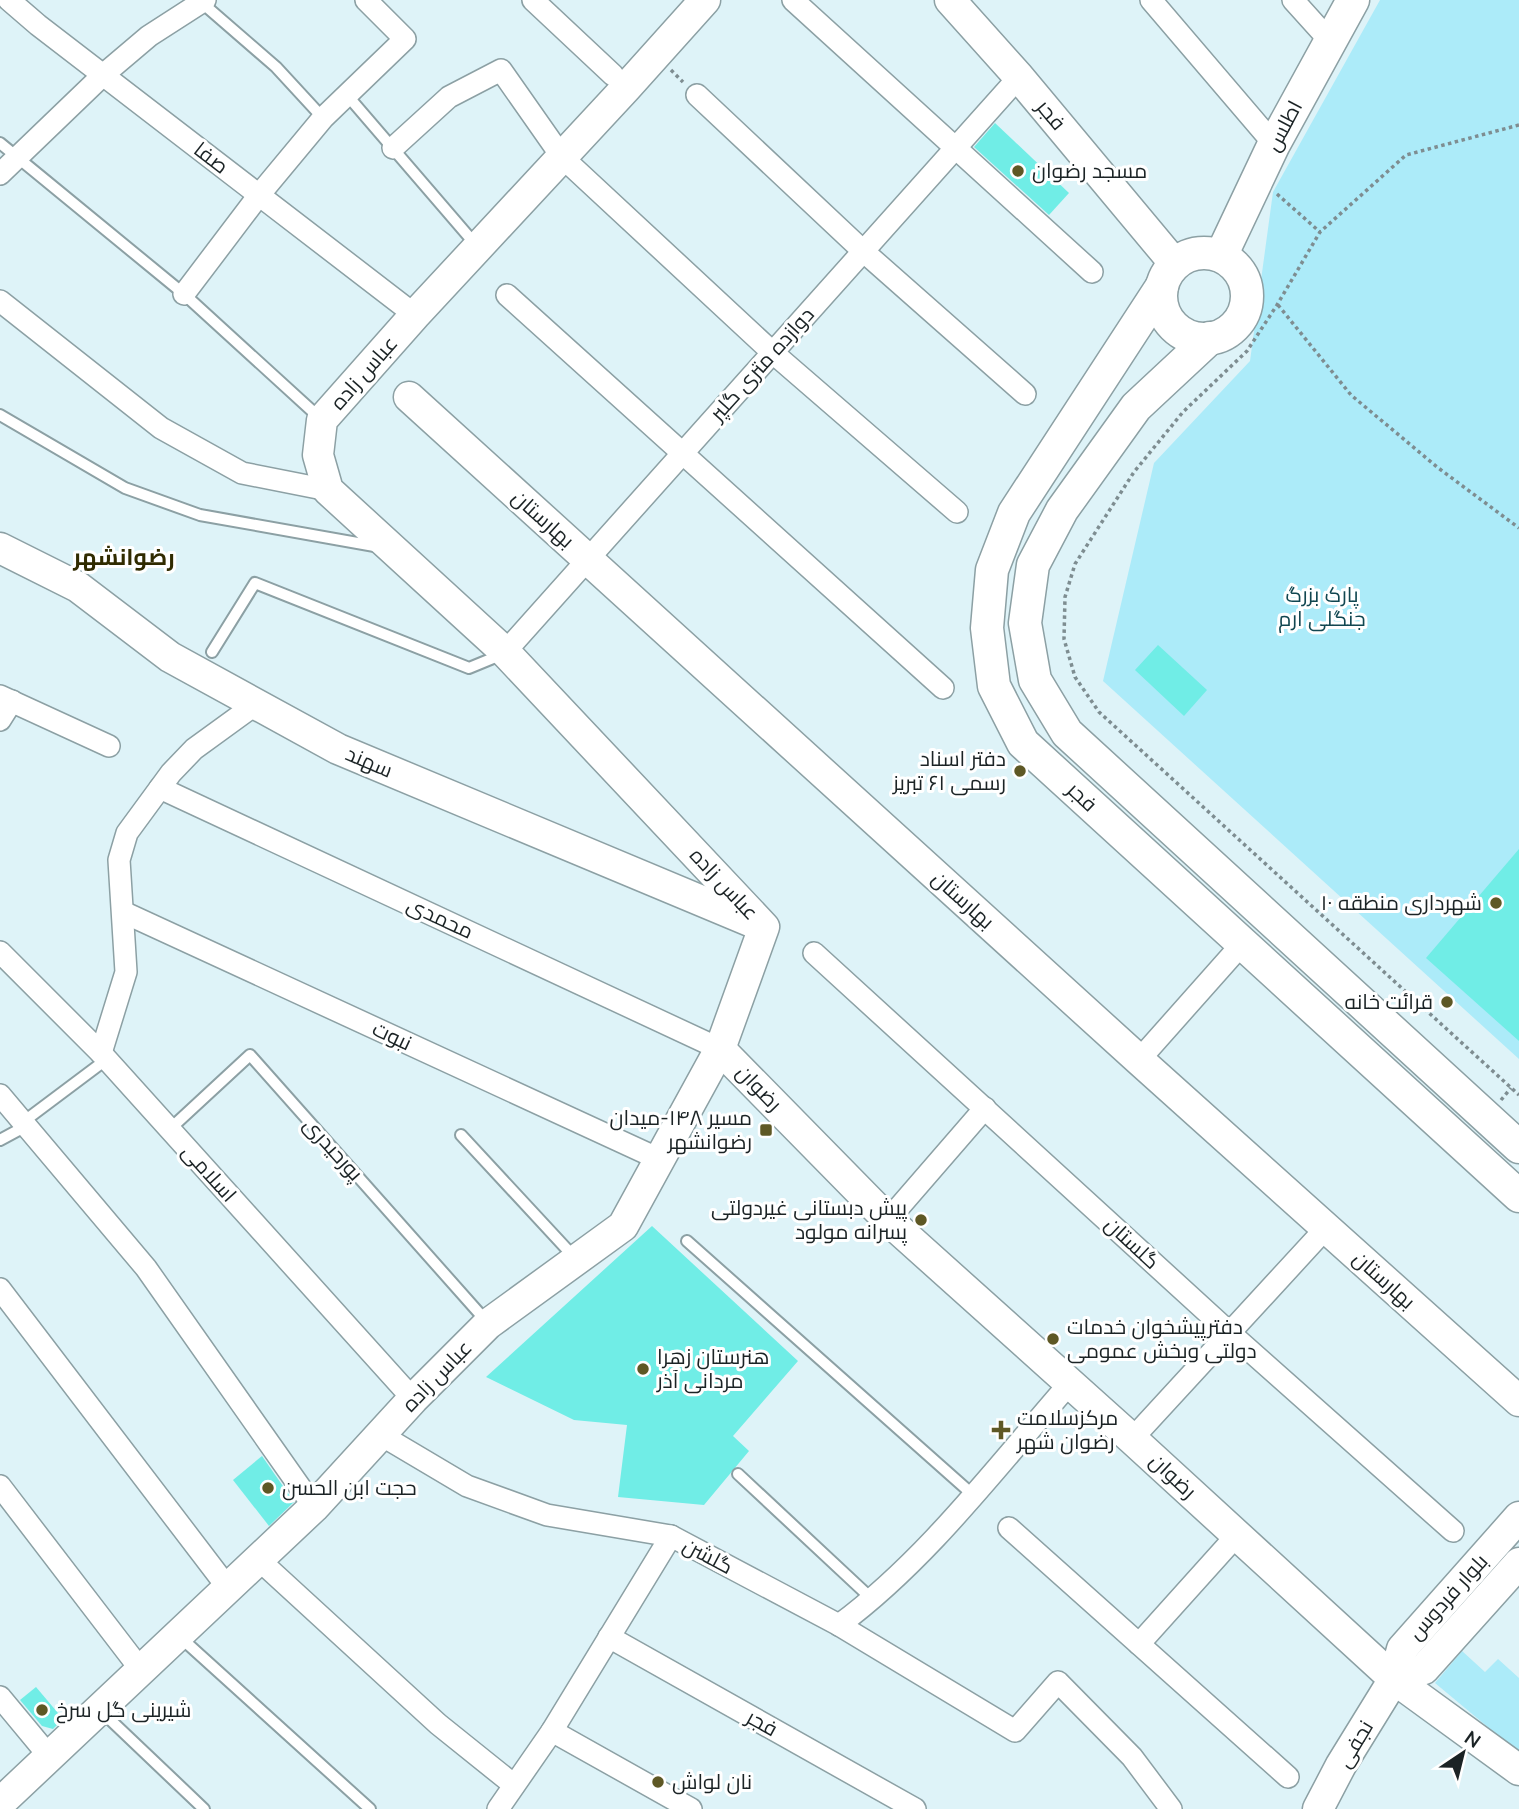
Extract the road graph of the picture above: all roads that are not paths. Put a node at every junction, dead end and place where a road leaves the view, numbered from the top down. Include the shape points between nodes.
1 (9, 0) edge
2 (366, 0) edge
3 (533, 0) edge
4 (705, 0) edge
5 (793, 0) edge
6 (950, 0) edge
7 (1151, 0) edge
8 (1293, 0) edge
9 (1353, 0) edge
10 (202, 1) edge
11 (1330, 41) junction
12 (103, 75) junction
13 (613, 75) dead end
14 (1019, 77) junction
15 (347, 95) junction
16 (697, 95) road end
17 (323, 118) junction
18 (0, 143) edge
19 (1273, 144) junction
20 (955, 147) junction
21 (393, 148) junction
22 (562, 157) junction
23 (17, 158) junction
24 (0, 174) edge
25 (259, 195) junction
26 (478, 247) junction
27 (863, 251) junction
28 (1221, 256) junction
29 (1092, 272) dead end
30 (1169, 275) junction
31 (184, 294) junction
32 (507, 295) dead end
33 (0, 301) edge
34 (415, 315) junction
35 (1210, 338) junction
36 (772, 352) junction
37 (1025, 394) dead end
38 (409, 397) dead end
39 (0, 415) edge
40 (323, 420) junction
41 (681, 454) junction
42 (328, 490) junction
43 (957, 512) dead end
44 (0, 548) edge
45 (391, 549) junction
46 (588, 558) junction
47 (212, 652) dead end
48 (505, 653) junction
49 (943, 688) dead end
50 (6, 698) edge
51 (256, 704) junction
52 (0, 720) edge
53 (109, 746) dead end
54 (160, 788) junction
55 (123, 912) junction
56 (1267, 916) junction
57 (764, 927) junction
58 (1242, 944) junction
59 (0, 952) edge
60 (814, 953) dead end
61 (720, 1049) junction
62 (104, 1056) junction
63 (1139, 1060) junction
64 (0, 1095) edge
65 (985, 1108) junction
66 (24, 1124) junction
67 (170, 1129) junction
68 (461, 1135) dead end
69 (0, 1140) edge
70 (1519, 1147) edge
71 (661, 1160) junction
72 (1519, 1196) edge
73 (888, 1220) junction
74 (1326, 1228) junction
75 (687, 1241) dead end
76 (577, 1260) junction
77 (0, 1289) edge
78 (488, 1324) junction
79 (1230, 1333) junction
80 (1070, 1383) junction
81 (413, 1399) junction
82 (1519, 1401) edge
83 (381, 1435) junction
84 (1132, 1439) junction
85 (738, 1475) dead end
86 (0, 1486) edge
87 (972, 1494) junction
88 (314, 1507) junction
89 (1519, 1517) edge
90 (1009, 1528) dead end
91 (1453, 1531) dead end
92 (1237, 1535) junction
93 (671, 1536) junction
94 (1484, 1556) junction
95 (258, 1559) junction
96 (1515, 1575) edge
97 (228, 1588) junction
98 (873, 1600) junction
99 (839, 1625) junction
100 (178, 1635) junction
101 (609, 1637) junction
102 (1139, 1644) junction
103 (141, 1670) junction
104 (1394, 1679) junction
105 (0, 1697) edge
106 (99, 1709) junction
107 (552, 1731) junction
108 (49, 1756) junction
109 (1519, 1770) edge
110 (1288, 1777) dead end
111 (514, 1785) junction
112 (0, 1803) edge
113 (204, 1809) edge
114 (370, 1809) edge
115 (498, 1809) edge
116 (691, 1809) edge
117 (915, 1809) edge
118 (1171, 1809) edge
119 (1318, 1809) edge

1 - 12 street, صفا
2 - 15 street via 405,39
3 - 13 street
4 - 22 main road, عباس زاده
5 - 20 street
6 - 14 main road, فجر
7 - 19 street
8 - 11 street
9 - 11 main road, اطلس
10 - 12 street via 149,36
10 - 17 lane via 276,67
11 - 19 main road, اطلس
12 - 23 street
12 - 25 street, صفا
14 - 20 street, دوازده متری گلپر
14 - 30 main road, فجر
15 - 17 street
15 - 21 lane
16 - 27 street
17 - 25 street
18 - 23 lane
19 - 28 main road, اطلس
20 - 27 street, دوازده متری گلپر
20 - 29 street
21 - 22 street via 449,97 501,70
21 - 26 lane
22 - 26 main road, عباس زاده
22 - 36 street
23 - 24 street
23 - 31 lane
25 - 31 street
25 - 34 street, صفا
26 - 34 main road, عباس زاده
27 - 36 street, دوازده متری گلپر
27 - 37 street
28 - 30 main road via 1197,254
28 - 35 main road via 1241,275 1247,301 1234,326
30 - 35 main road via 1161,300 1165,313 1184,333
30 - 58 main road, فجر via 1014,513 992,570 987,628 994,686 1023,743
31 - 40 lane
32 - 41 street
33 - 42 street via 161,428 242,473
34 - 40 main road, عباس زاده
35 - 56 main road, فجر via 1136,407 1062,510 1033,565 1025,623 1035,680 1067,733
36 - 41 street, دوازده متری گلپر
36 - 43 street
38 - 46 main road, بهارستان
39 - 45 lane via 125,488 200,515
40 - 42 main road, عباس زاده via 317,455
41 - 46 street, دوازده متری گلپر
41 - 49 street
42 - 45 main road, عباس زاده
44 - 51 main road, سهند via 78,587 170,657
45 - 48 main road, عباس زاده
46 - 48 street, دوازده متری گلپر
46 - 63 main road, بهارستان
47 - 48 lane via 256,583 469,668
48 - 57 main road, عباس زاده
50 - 52 street
50 - 53 street
51 - 54 street via 194,749
51 - 57 main road, سهند via 338,749
54 - 55 street via 127,833 119,860
54 - 61 street, محمدی
55 - 62 street via 126,972
55 - 71 street, نبوت
56 - 58 main road
56 - 70 main road, فجر
57 - 61 main road, عباس زاده
58 - 63 street
58 - 72 main road, فجر
59 - 62 street, اسلامی
60 - 65 street, گلستان
61 - 71 main road, عباس زاده
61 - 73 main road, رضوان
62 - 66 lane
62 - 67 street, اسلامی
63 - 74 main road, بهارستان
64 - 66 street
65 - 73 street
65 - 79 street, گلستان
66 - 69 lane
66 - 88 street via 146,1268
67 - 78 lane, پورحیدری via 250,1055
67 - 81 street, اسلامی
68 - 76 lane
71 - 76 main road, عباس زاده via 623,1226
73 - 80 main road, رضوان
74 - 79 street
74 - 82 main road, بهارستان
75 - 87 lane
76 - 78 main road, عباس زاده
77 - 97 street
78 - 81 main road, عباس زاده
79 - 84 street
79 - 91 street, گلستان
80 - 84 main road, رضوان
80 - 87 street
81 - 83 main road, عباس زاده
83 - 88 main road, عباس زاده
83 - 93 street, گلشن via 467,1486 547,1515
84 - 92 main road, رضوان
85 - 98 lane
86 - 103 street
87 - 98 street via 904,1572
88 - 95 main road, عباس زاده
89 - 94 main road, بلوار فردوس
90 - 102 street
92 - 102 street
92 - 104 main road, رضوان
93 - 99 street, گلشن
93 - 101 street
94 - 96 main road
94 - 104 main road, بلوار فردوس via 1402,1649
95 - 97 main road, عباس زاده
95 - 111 street via 438,1724
96 - 104 main road, بلوار فردوس via 1424,1669
97 - 100 main road, عباس زاده
98 - 99 street
99 - 118 street, گلشن via 1015,1731 1058,1682 1132,1757
100 - 103 main road, عباس زاده
100 - 114 lane
101 - 107 street
101 - 117 street, فجر
102 - 110 street
103 - 106 main road, عباس زاده
104 - 109 main road, رضوان
104 - 119 main road, نجفی
105 - 108 street
106 - 108 main road, عباس زاده
106 - 113 lane
107 - 111 street
107 - 116 street
108 - 112 main road, عباس زاده
111 - 115 street

